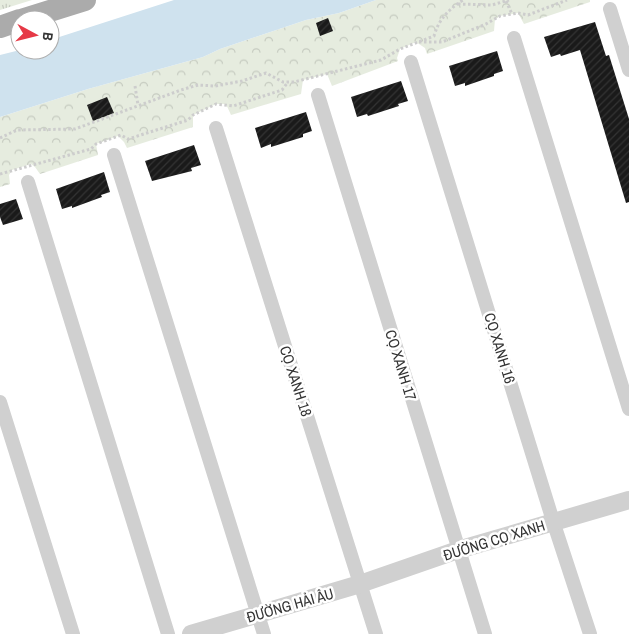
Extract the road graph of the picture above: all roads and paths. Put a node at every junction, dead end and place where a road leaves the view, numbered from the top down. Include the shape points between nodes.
1 (85, 0) edge
2 (463, 0) edge
3 (507, 0) edge
4 (567, 0) edge
5 (457, 4) junction
6 (610, 9) dead end
7 (53, 10) edge
8 (512, 14) junction
9 (514, 38) dead end
10 (419, 42) junction
11 (411, 62) dead end
12 (629, 70) edge
13 (288, 82) junction
14 (135, 86) dead end
15 (318, 95) dead end
16 (138, 105) junction
17 (216, 128) dead end
18 (0, 138) edge
19 (114, 155) dead end
20 (0, 174) edge
21 (28, 182) dead end
22 (0, 402) edge
23 (629, 409) edge
24 (629, 500) edge
25 (553, 522) junction
26 (458, 550) junction
27 (360, 584) junction
28 (258, 615) junction
29 (72, 634) edge
30 (168, 634) edge
31 (191, 634) edge
32 (264, 634) edge
33 (376, 634) edge
34 (485, 634) edge
35 (590, 634) edge

1 - 7 main road
2 - 5 path
3 - 5 path via 492,5
3 - 8 path
4 - 8 path via 528,15
5 - 10 path via 438,24 434,36
6 - 12 street
8 - 10 path via 500,16 442,42
9 - 23 street
10 - 13 path via 381,60
11 - 25 street, CỌ XANH 16
13 - 16 path via 266,73 233,83 198,86
13 - 20 path via 282,90 233,106 216,104 188,120 128,139 121,135 91,148
14 - 16 path
15 - 26 street, CỌ XANH 17
16 - 18 path via 75,130 17,130
17 - 27 street, CỌ XANH 18
19 - 28 street
21 - 30 street
22 - 29 street
24 - 25 street, ĐƯỜNG CỌ XANH
25 - 26 street, ĐƯỜNG CỌ XANH
25 - 35 street, CỌ XANH 16
26 - 27 street, ĐƯỜNG CỌ XANH
26 - 34 street, CỌ XANH 17
27 - 28 street, ĐƯỜNG HẢI ÂU
27 - 33 street, CỌ XANH 18
28 - 31 street, ĐƯỜNG HẢI ÂU
28 - 32 street

